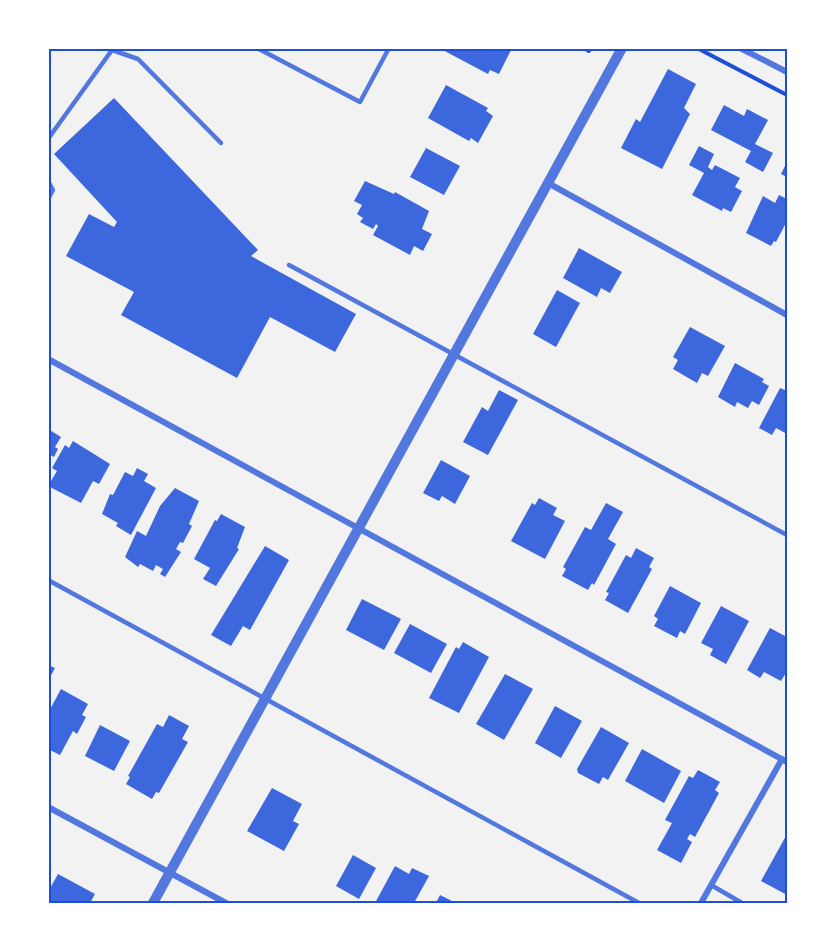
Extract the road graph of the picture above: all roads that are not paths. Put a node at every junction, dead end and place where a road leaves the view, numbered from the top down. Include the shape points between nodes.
1 (257, 48) edge
2 (389, 48) edge
3 (622, 48) edge
4 (740, 48) edge
5 (787, 72) edge
6 (48, 139) edge
7 (221, 143) dead end
8 (48, 181) edge
9 (548, 183) junction
10 (48, 198) edge
11 (289, 265) dead end
12 (787, 315) edge
13 (453, 354) junction
14 (48, 358) edge
15 (356, 528) junction
16 (787, 535) edge
17 (48, 580) edge
18 (264, 699) junction
19 (784, 760) edge
20 (48, 807) edge
21 (170, 872) junction
22 (711, 885) junction
23 (153, 903) edge
24 (226, 903) edge
25 (639, 903) edge
26 (701, 903) edge
27 (742, 903) edge

1 - 2 lane via 360,102
3 - 9 street
4 - 5 street
6 - 7 lane via 112,50 138,58
8 - 10 lane via 53,190
9 - 12 street
9 - 13 street
11 - 13 lane
13 - 15 street
13 - 16 lane
14 - 15 street
15 - 18 street
15 - 19 street
17 - 18 lane
18 - 21 street
18 - 25 lane
19 - 22 street
20 - 21 street
21 - 23 street
21 - 24 street
22 - 26 street
22 - 27 lane

